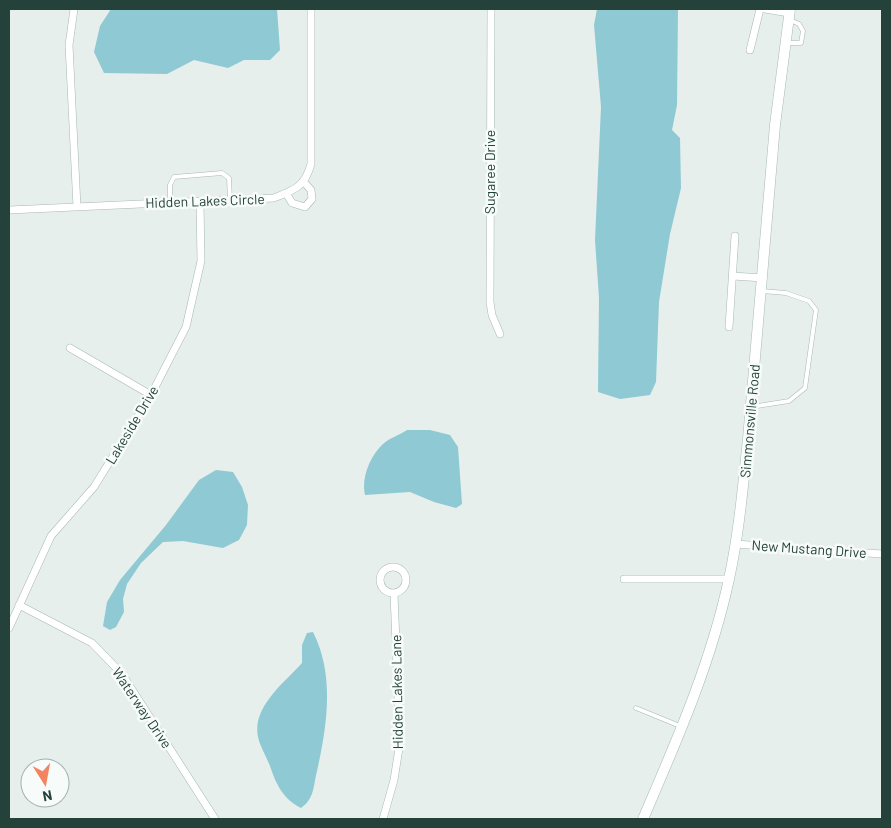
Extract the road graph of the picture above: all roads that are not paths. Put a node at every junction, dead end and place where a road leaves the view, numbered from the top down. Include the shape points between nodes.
1 (74, 9) edge
2 (311, 9) edge
3 (490, 9) edge
4 (760, 9) edge
5 (765, 9) edge
6 (789, 14) edge
7 (785, 43) junction
8 (750, 50) dead end
9 (303, 181) junction
10 (286, 194) junction
11 (230, 200) junction
12 (200, 201) junction
13 (170, 203) junction
14 (77, 207) junction
15 (9, 210) edge
16 (735, 236) dead end
17 (733, 276) junction
18 (763, 278) junction
19 (762, 291) junction
20 (729, 327) dead end
21 (500, 334) dead end
22 (70, 348) dead end
23 (152, 395) junction
24 (751, 407) junction
25 (735, 544) junction
26 (882, 554) edge
27 (624, 579) dead end
28 (729, 579) junction
29 (394, 594) dead end
30 (19, 605) junction
31 (9, 628) edge
32 (636, 708) dead end
33 (683, 727) junction
34 (215, 819) edge
35 (382, 819) edge
36 (643, 819) edge

1 - 14 street via 69,45
2 - 9 street via 311,164
3 - 21 street, Sugaree Drive via 490,302
4 - 8 street
5 - 6 street
6 - 7 street, Simmonsville Road
6 - 7 lane via 803,31 800,43
7 - 18 street, Simmonsville Road
9 - 10 street, Hidden Lakes Circle
9 - 10 street via 311,190 312,199 305,207 292,203
10 - 11 street, Hidden Lakes Circle via 274,198
11 - 12 street, Hidden Lakes Circle
11 - 13 lane via 229,178 222,173 174,177 170,186
12 - 13 street, Hidden Lakes Circle
12 - 23 street, Lakeside Drive via 201,261 186,327
13 - 14 street, Hidden Lakes Circle
14 - 15 street, Hidden Lakes Circle
16 - 17 street
17 - 18 street
17 - 20 street
18 - 19 street, Simmonsville Road
19 - 24 street, Simmonsville Road
19 - 24 lane via 786,293 809,300 816,310 805,388 789,401
22 - 23 street
23 - 30 street, Lakeside Drive via 94,487 51,536
24 - 25 street, Simmonsville Road
25 - 26 street, New Mustang Drive
25 - 28 street, Simmonsville Road
27 - 28 street
28 - 33 street, Simmonsville Road via 712,645
29 - 35 street, Hidden Lakes Lane via 400,742 394,780
30 - 31 street, Lakeside Drive
30 - 34 street, Waterway Drive via 92,643 122,674
32 - 33 lane
33 - 36 street, Simmonsville Road

